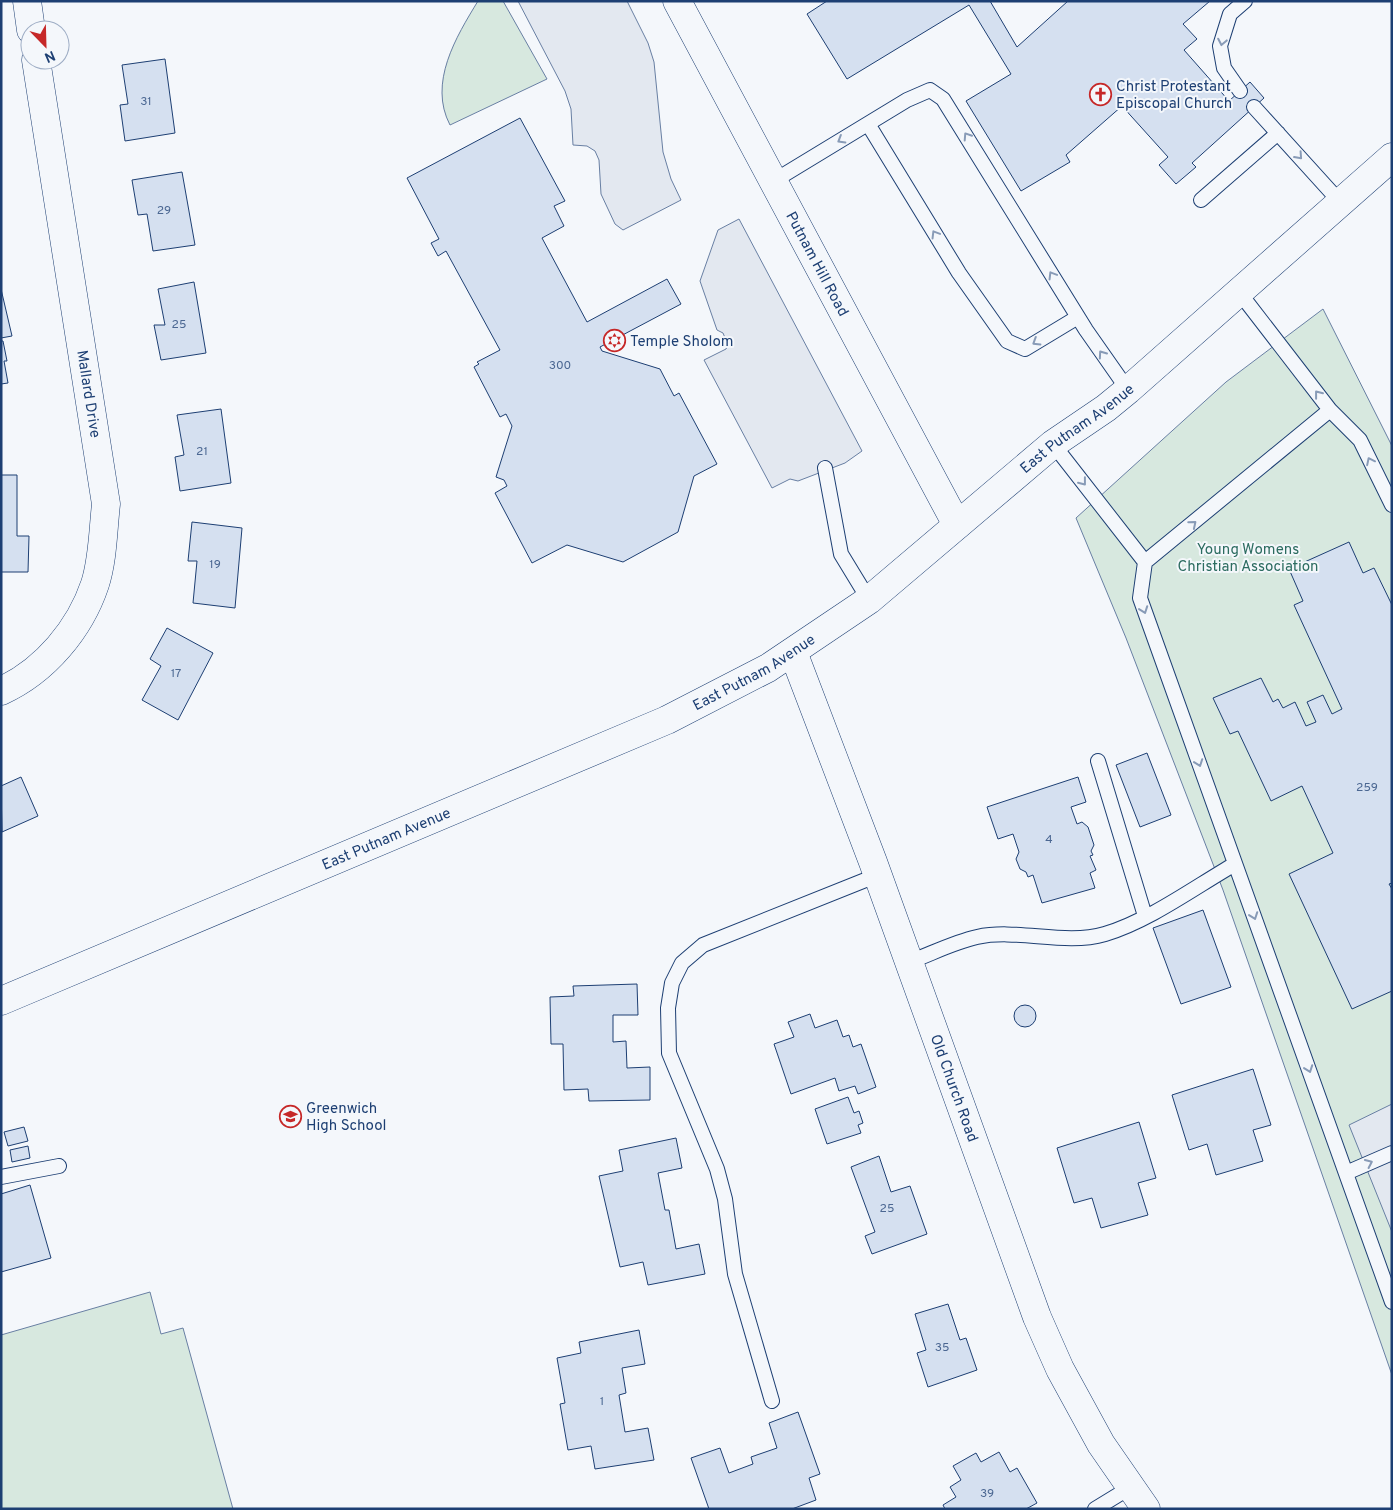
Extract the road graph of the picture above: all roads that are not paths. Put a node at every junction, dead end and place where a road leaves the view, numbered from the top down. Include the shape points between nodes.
1 (27, 1) edge
2 (677, 1) edge
3 (1245, 1) edge
4 (30, 20) edge
5 (38, 70) edge
6 (1240, 91) dead end
7 (1254, 107) dead end
8 (868, 124) junction
9 (1278, 133) junction
10 (1392, 157) edge
11 (772, 182) junction
12 (1201, 200) dead end
13 (1341, 203) junction
14 (1239, 292) junction
15 (1078, 317) junction
16 (1128, 390) junction
17 (1330, 410) junction
18 (1054, 444) junction
19 (826, 468) dead end
20 (1392, 505) edge
21 (957, 525) junction
22 (1146, 562) junction
23 (869, 600) junction
24 (793, 652) junction
25 (1, 691) edge
26 (1098, 761) dead end
27 (1235, 864) junction
28 (878, 875) junction
29 (1145, 916) junction
30 (909, 962) junction
31 (1, 1001) edge
32 (1392, 1153) edge
33 (59, 1166) dead end
34 (1346, 1174) junction
35 (1, 1177) edge
36 (1392, 1302) edge
37 (772, 1401) dead end
38 (1139, 1498) edge
39 (1095, 1509) edge

1 - 4 street
2 - 11 street, Putnam Hill Road
3 -> 6 lane via 1230,14 1220,46 1224,68
5 - 25 street, Mallard Drive via 106,504 95,583 82,613 43,665
7 - 9 lane
8 -> 11 lane
15 -> 8 lane via 1025,349 1006,341 959,273
15 -> 8 lane via 943,99 930,90
9 - 12 lane
9 -> 13 lane
10 - 13 street, East Putnam Avenue
11 - 21 street, Putnam Hill Road
13 - 14 street, East Putnam Avenue
14 - 16 street, East Putnam Avenue
17 -> 14 lane
16 -> 15 lane
16 - 18 street, East Putnam Avenue
20 -> 17 lane via 1360,440
22 -> 17 lane
18 - 21 street, East Putnam Avenue
18 -> 22 lane
19 - 23 lane via 841,554
21 - 23 street, East Putnam Avenue
22 -> 27 lane via 1140,598
23 - 24 street, East Putnam Avenue
24 - 28 street, Old Church Road
24 - 31 street, East Putnam Avenue via 667,720
26 - 29 lane
27 - 29 lane
27 -> 34 lane
28 - 30 street, Old Church Road
28 - 37 lane via 703,945 682,963 672,982 668,1008 669,1053 717,1169 725,1199 734,1274
29 - 30 lane via 1104,934 1070,938 977,937
30 - 38 street, Old Church Road via 1037,1317 1060,1369 1101,1444
34 -> 32 lane
33 - 35 lane
34 - 36 lane
38 - 39 lane

